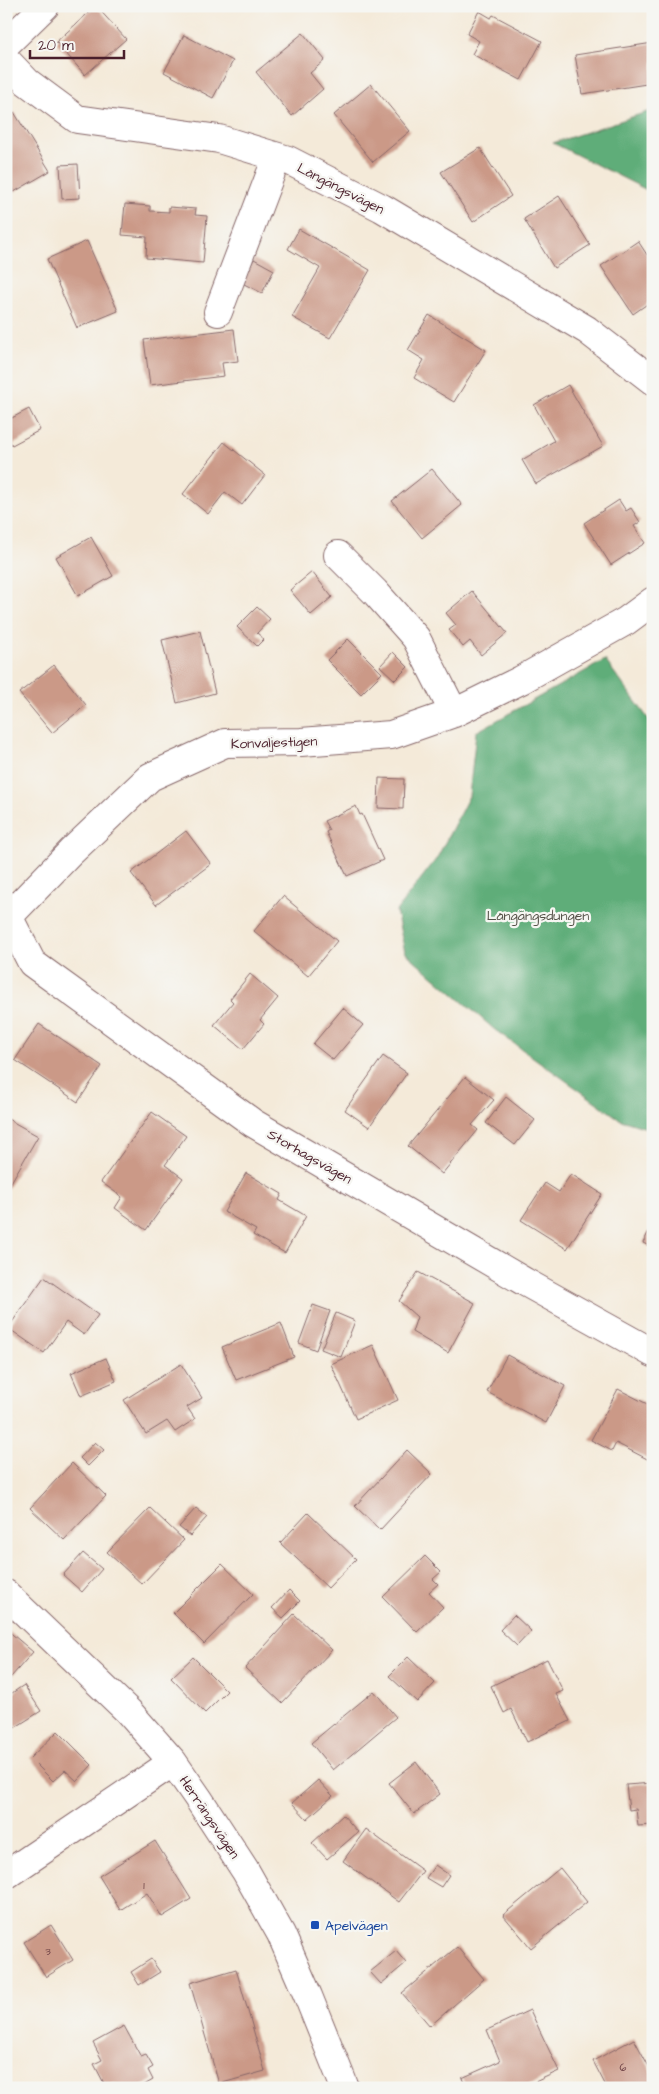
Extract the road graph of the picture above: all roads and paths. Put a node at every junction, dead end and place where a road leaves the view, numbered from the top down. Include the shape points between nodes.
1 (45, 6) edge
2 (6, 44) edge
3 (6, 60) edge
4 (277, 157) junction
5 (218, 312) dead end
6 (653, 381) edge
7 (338, 556) dead end
8 (653, 601) edge
9 (454, 713) junction
10 (7, 916) edge
11 (653, 1353) edge
12 (6, 1594) edge
13 (173, 1762) junction
14 (6, 1875) edge
15 (345, 2088) edge

1 - 2 street
3 - 4 street, Långängsvägen via 27,82 77,119 218,139
4 - 5 street
4 - 6 street, Långängsvägen via 382,208 587,330
7 - 9 street via 416,638
8 - 9 street, Konvaljestigen via 626,621 522,680
9 - 10 street, Konvaljestigen via 391,735 301,742 225,743 150,777
10 - 11 street, Storhagsvägen via 32,963 253,1123
12 - 13 street, Herrängsvägen via 128,1712
13 - 14 street
13 - 15 street, Herrängsvägen via 245,1870 281,1934

